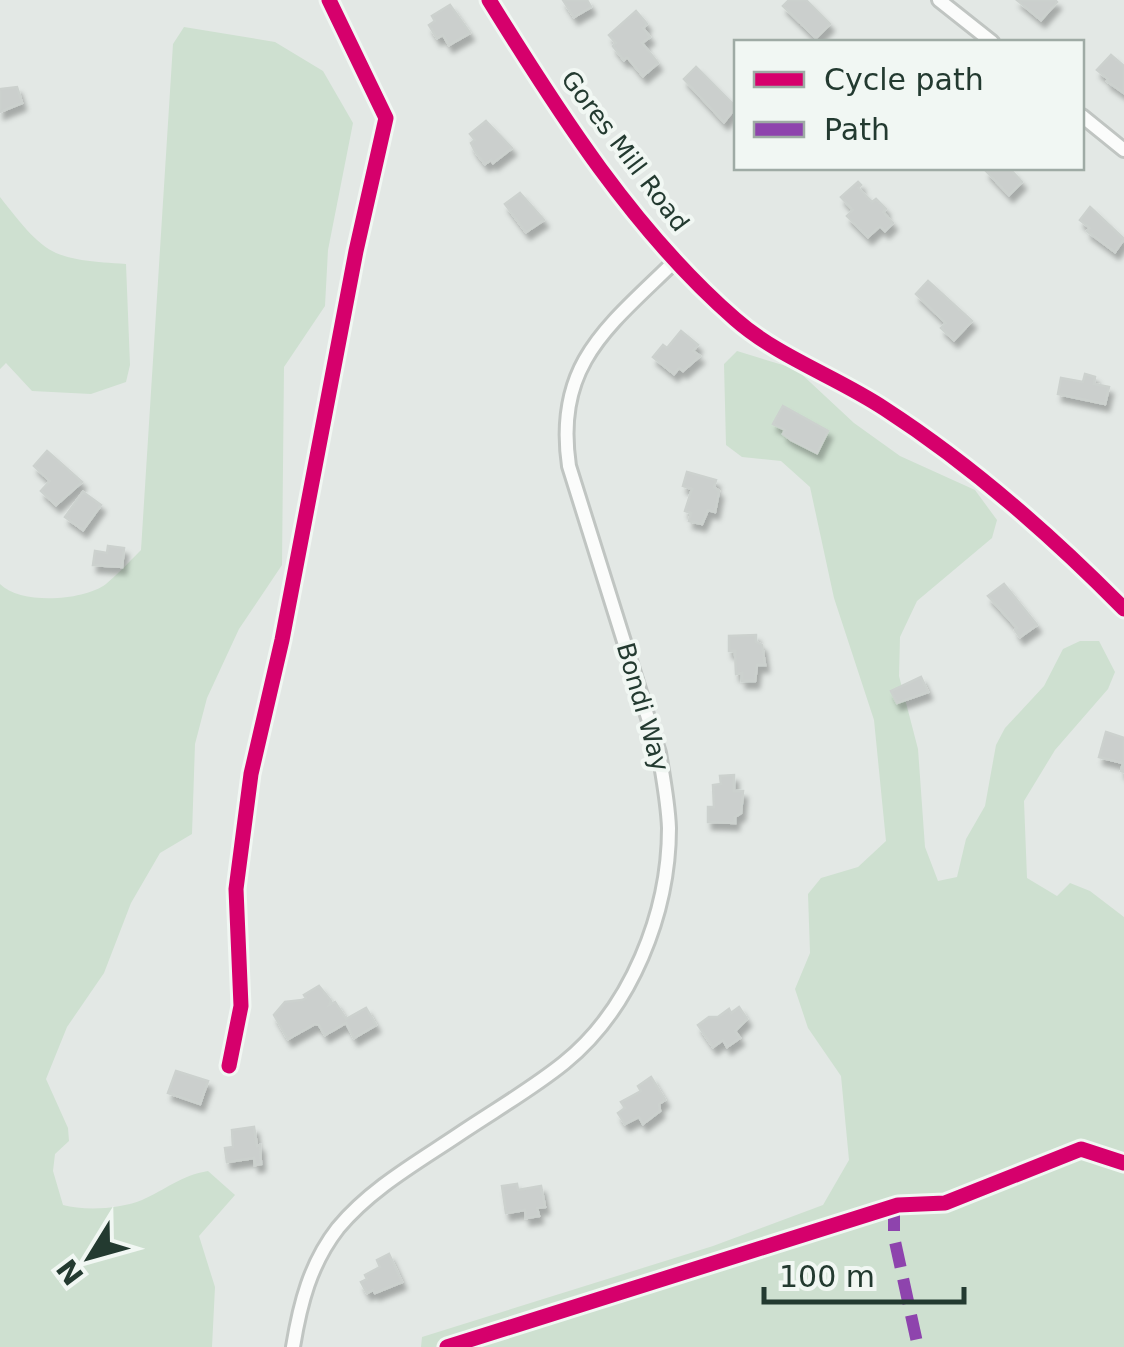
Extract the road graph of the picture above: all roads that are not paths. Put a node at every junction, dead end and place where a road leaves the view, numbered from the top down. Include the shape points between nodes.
1 (328, 0) edge
2 (490, 0) edge
3 (940, 0) edge
4 (990, 40) edge
5 (1084, 118) edge
6 (1124, 150) edge
7 (676, 260) junction
8 (1124, 609) edge
9 (228, 1066) dead end
10 (293, 1347) edge

1 - 9 street via 386,118 250,774 236,888 241,1006
2 - 7 street, Gores Mill Road via 571,127
3 - 4 street
5 - 6 street
7 - 8 street, Gores Mill Road via 736,321 886,410 970,471
7 - 10 street, Bondi Way via 589,351 566,418 570,466 664,779 669,830 657,915 629,984 565,1062 382,1186 337,1230 306,1283

